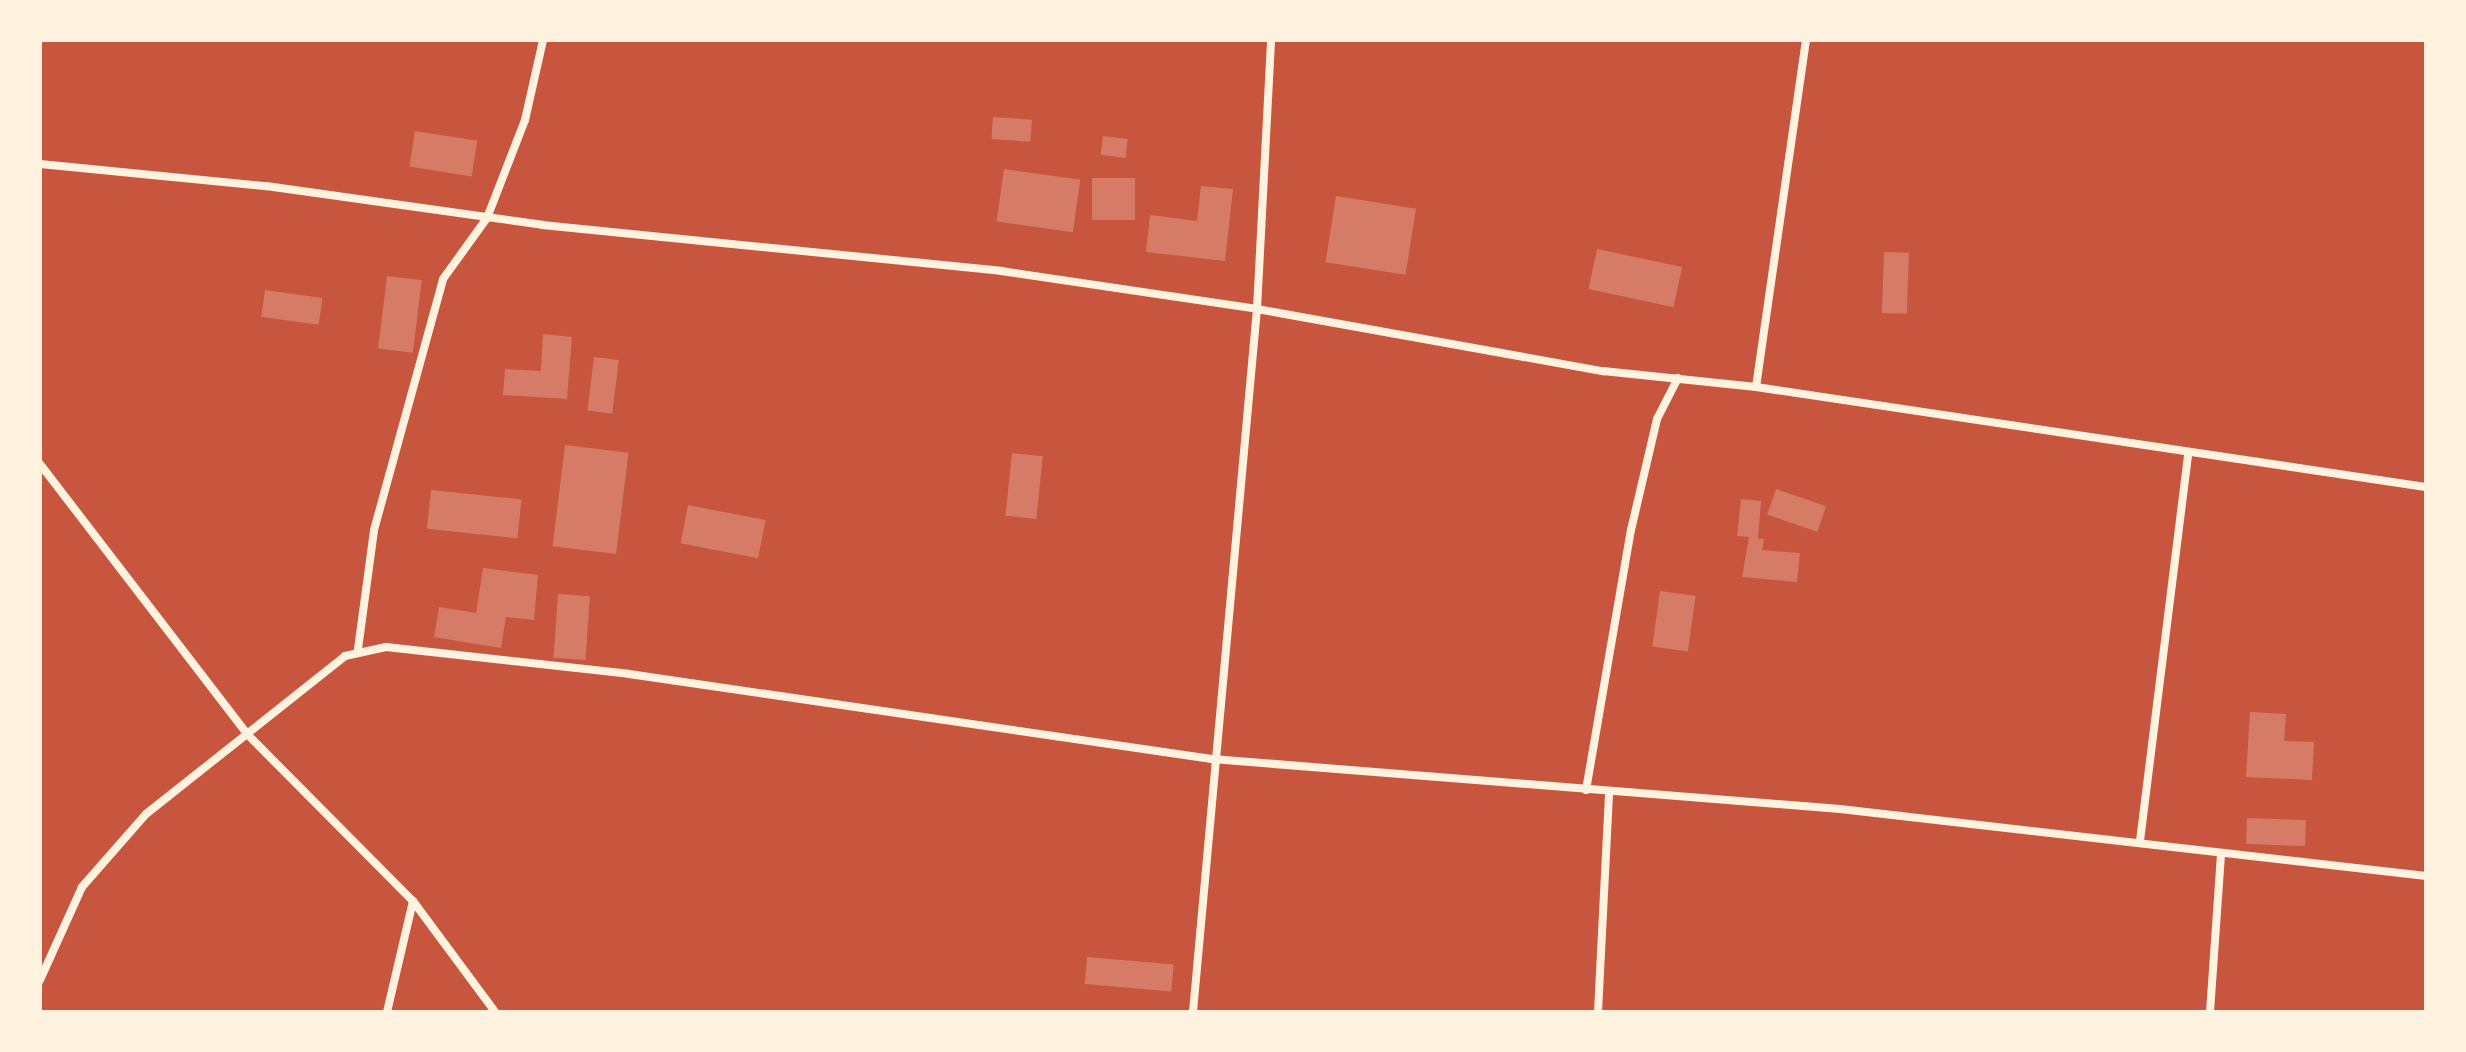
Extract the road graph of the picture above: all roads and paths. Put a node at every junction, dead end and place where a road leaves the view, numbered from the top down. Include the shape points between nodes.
1 (543, 40) edge
2 (1271, 40) edge
3 (1806, 40) edge
4 (40, 164) edge
5 (487, 218) junction
6 (1257, 309) junction
7 (1678, 378) junction
8 (1756, 387) junction
9 (2188, 453) junction
10 (40, 464) edge
11 (2426, 487) edge
12 (358, 649) junction
13 (247, 734) junction
14 (1212, 759) junction
15 (1586, 790) junction
16 (1609, 793) junction
17 (2140, 841) junction
18 (2221, 855) junction
19 (2426, 876) edge
20 (413, 901) junction
21 (40, 980) edge
22 (387, 1012) edge
23 (495, 1012) edge
24 (1193, 1012) edge
25 (1598, 1012) edge
26 (2210, 1012) edge

1 - 5 street via 525,120
2 - 6 street
3 - 8 street
4 - 5 street via 266,186
5 - 6 street via 1001,271
5 - 12 street via 443,279 374,530
6 - 7 street via 1603,371
6 - 14 street
7 - 8 street
7 - 15 street via 1657,419 1631,530
8 - 9 street
9 - 11 street
9 - 17 street
10 - 13 street
12 - 13 street
12 - 14 street via 386,647 629,674
13 - 20 street
13 - 21 street via 146,814 82,887
14 - 15 street
14 - 24 street
15 - 16 street
16 - 17 street via 1840,809
16 - 25 street
17 - 18 street
18 - 19 street
18 - 26 street
20 - 22 street
20 - 23 street

